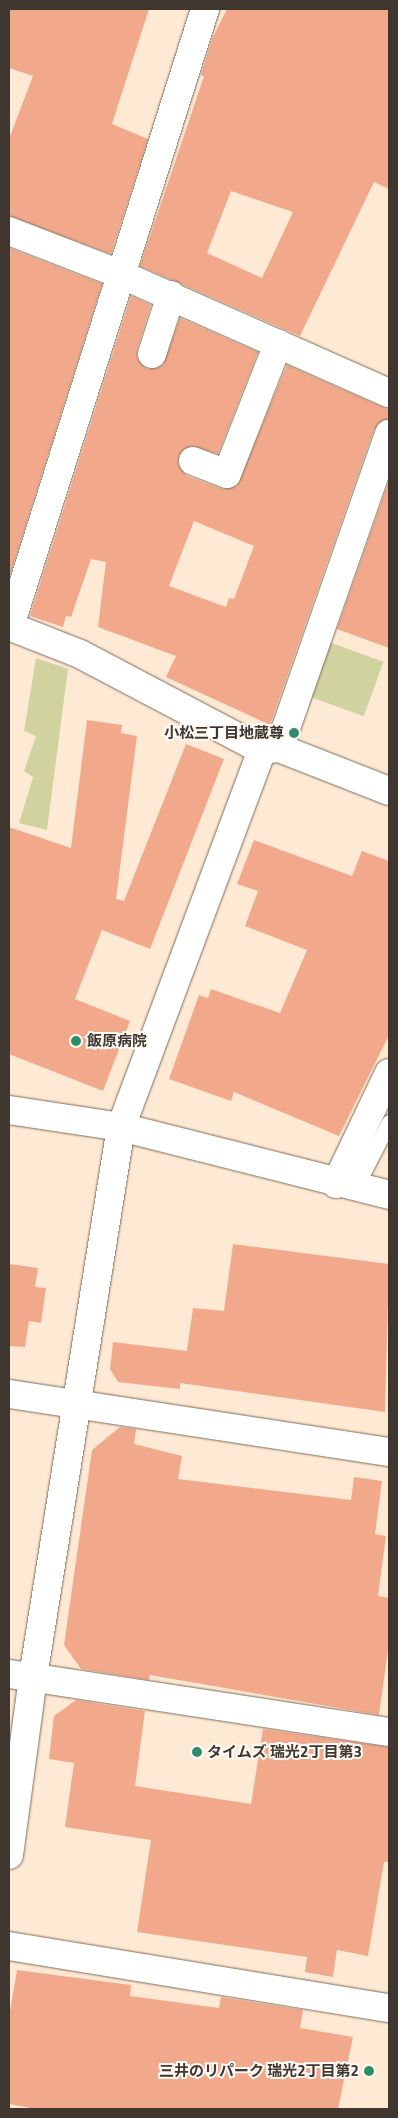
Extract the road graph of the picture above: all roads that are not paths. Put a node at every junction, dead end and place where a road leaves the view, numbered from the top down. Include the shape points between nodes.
1 (205, 9) edge
2 (9, 231) edge
3 (120, 274) junction
4 (171, 296) junction
5 (278, 344) junction
6 (152, 354) dead end
7 (389, 393) edge
8 (389, 434) edge
9 (193, 461) dead end
10 (9, 626) edge
11 (270, 749) junction
12 (389, 791) edge
13 (389, 1073) edge
14 (9, 1110) edge
15 (389, 1122) edge
16 (121, 1127) junction
17 (345, 1186) junction
18 (389, 1195) edge
19 (9, 1394) edge
20 (75, 1404) junction
21 (389, 1452) edge
22 (21, 1676) edge
23 (389, 1732) edge
24 (9, 1851) edge
25 (9, 1946) edge
26 (389, 2008) edge

1 - 3 street
2 - 3 street
3 - 4 street
3 - 10 street
4 - 5 street
4 - 6 street
5 - 7 street
5 - 9 street via 227,474
8 - 11 street
10 - 11 street via 80,654
11 - 12 street
11 - 16 street
13 - 17 street
14 - 16 street
15 - 17 lane
16 - 17 street
16 - 20 street
17 - 18 street
19 - 20 street
20 - 21 street
20 - 22 street
22 - 23 street
22 - 24 street
25 - 26 street

